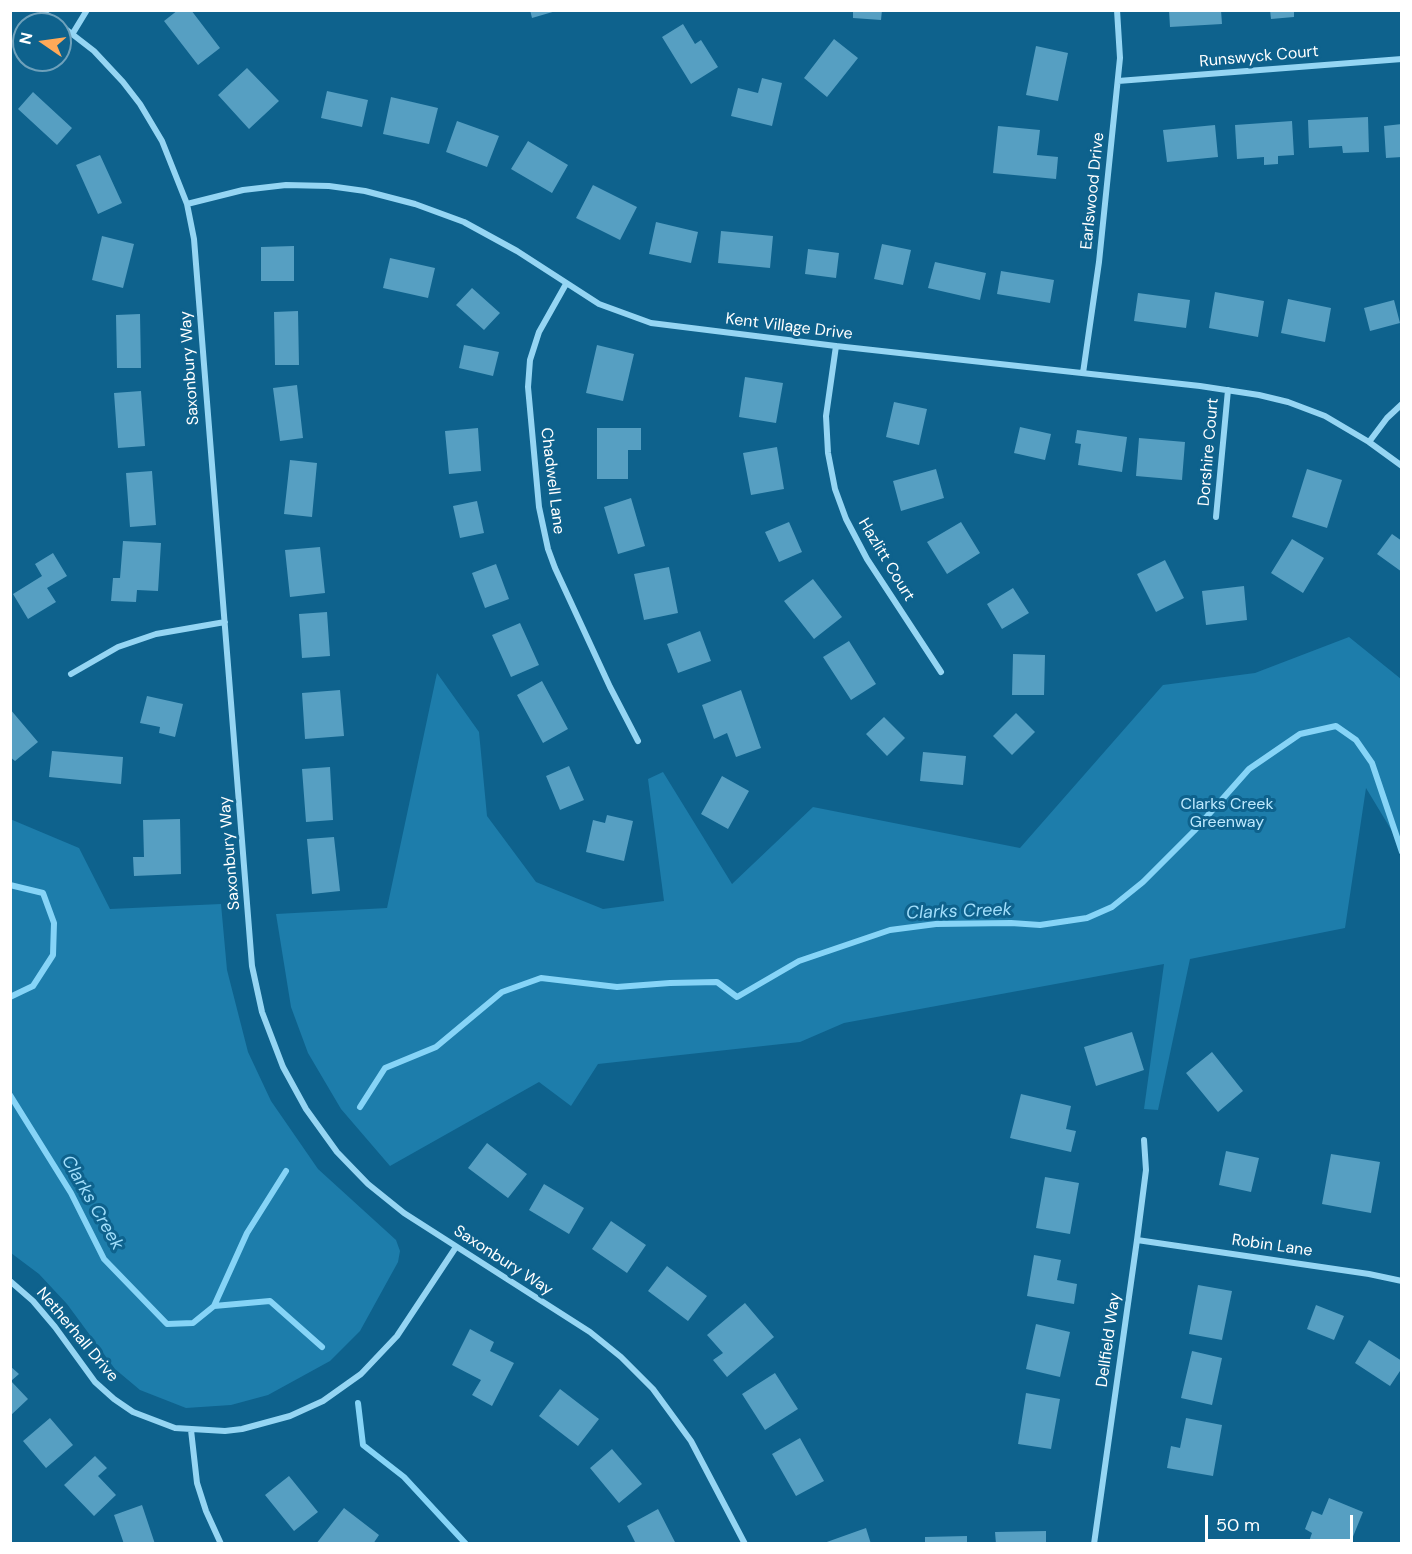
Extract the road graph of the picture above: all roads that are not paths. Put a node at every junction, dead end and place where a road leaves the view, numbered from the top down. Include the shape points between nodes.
1 (41, 10) edge
2 (87, 10) edge
3 (1117, 10) edge
4 (73, 33) junction
5 (1401, 59) edge
6 (1118, 81) junction
7 (187, 204) junction
8 (566, 284) junction
9 (836, 346) junction
10 (1083, 373) junction
11 (1228, 390) junction
12 (1401, 404) edge
13 (1369, 442) junction
14 (1401, 466) edge
15 (1216, 517) dead end
16 (225, 622) junction
17 (941, 672) dead end
18 (71, 674) dead end
19 (638, 741) dead end
20 (1144, 1140) dead end
21 (1137, 1240) junction
22 (456, 1247) junction
23 (10, 1281) edge
24 (1401, 1281) edge
25 (191, 1430) junction
26 (222, 1544) edge
27 (745, 1544) edge
28 (1094, 1544) edge

1 - 4 street, Saxonbury Way
2 - 4 street
3 - 6 street, Earlswood Drive
4 - 7 street, Saxonbury Way via 140,104 162,141
5 - 6 street, Runswyck Court
6 - 10 street, Earlswood Drive
7 - 8 street, Kent Village Drive via 243,190 286,185 365,191 464,222
7 - 16 street, Saxonbury Way via 195,239
8 - 9 street, Kent Village Drive via 599,304 651,323
8 - 19 street, Chadwell Lane via 539,332 530,360 528,387 539,507 555,568
9 - 10 street, Kent Village Drive
9 - 17 street, Hazlitt Court via 826,416 835,489 867,559
10 - 11 street, Kent Village Drive
11 - 13 street, Kent Village Drive via 1288,402 1325,416
11 - 15 street, Dorshire Court
12 - 13 street
13 - 14 street, Kent Village Drive
16 - 18 street via 166,632 118,647
16 - 22 street, Saxonbury Way via 252,966 273,1045 306,1109 352,1168 404,1213
20 - 21 street, Dellfield Way via 1146,1170
21 - 24 street, Robin Lane
21 - 28 street, Dellfield Way
22 - 25 street, Netherhall Drive via 397,1336 361,1374 341,1388 322,1401 273,1422 225,1431
22 - 27 street, Saxonbury Way via 590,1332 653,1389 691,1441
23 - 25 street, Netherhall Drive via 33,1301 95,1382 114,1400 162,1424
25 - 26 street via 197,1483

